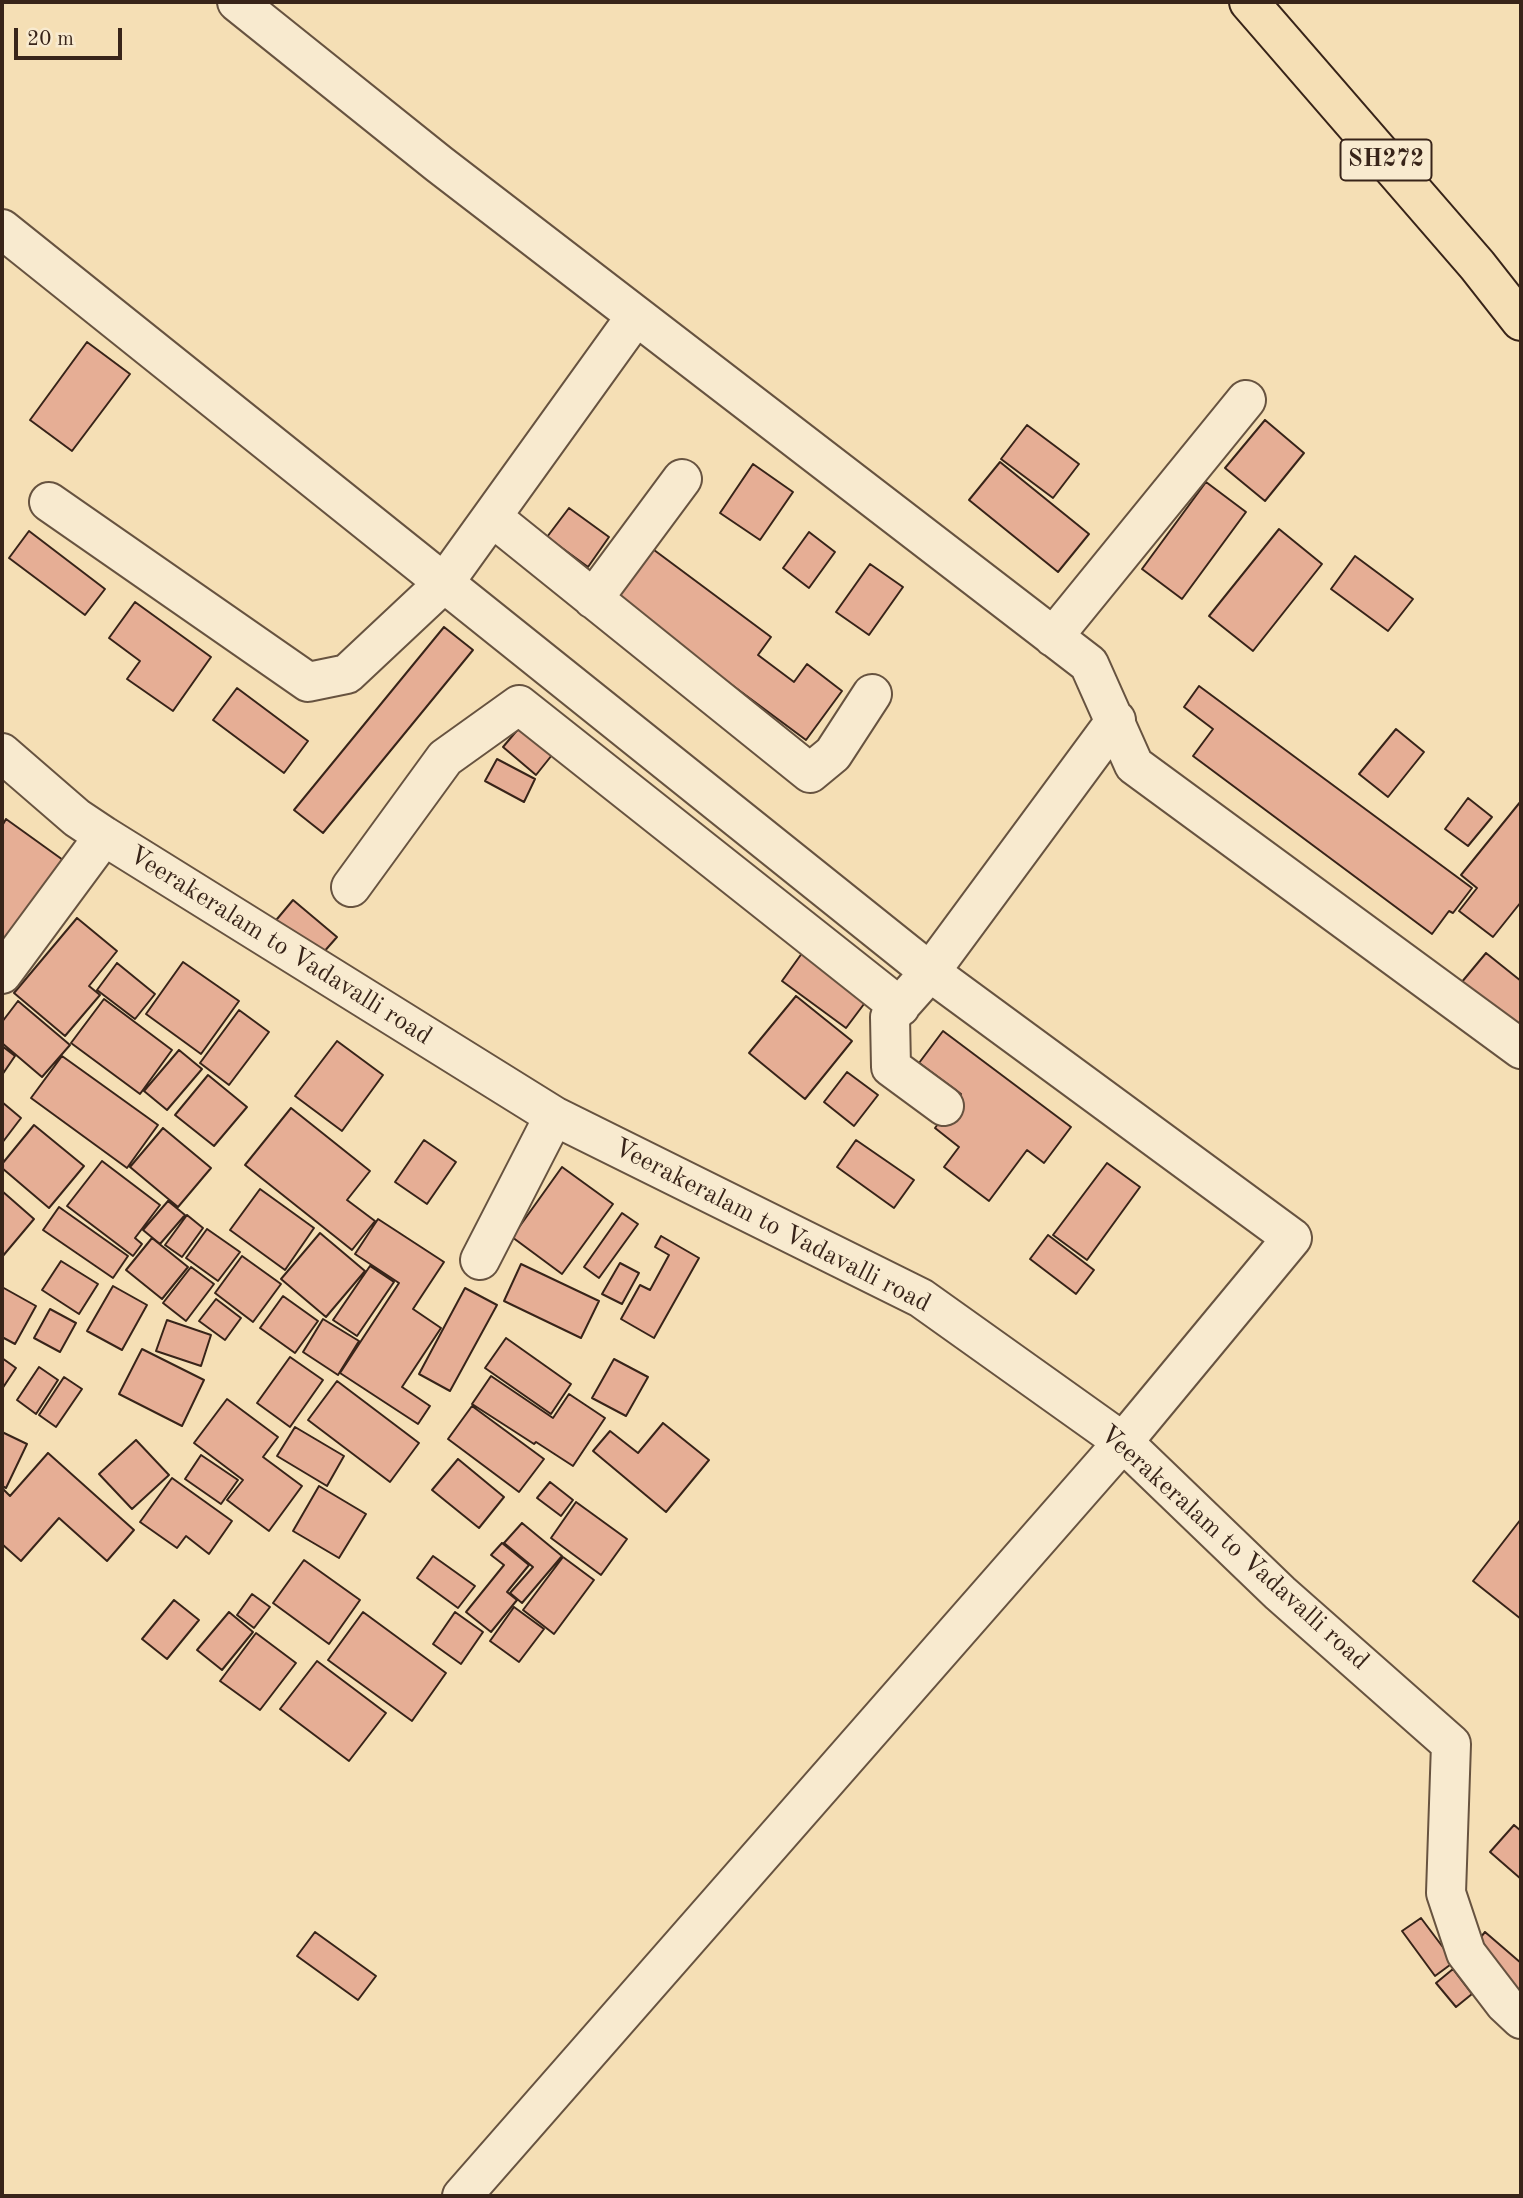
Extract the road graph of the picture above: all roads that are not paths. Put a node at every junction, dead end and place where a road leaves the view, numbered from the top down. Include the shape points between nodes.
1 (237, 2) edge
2 (1249, 2) edge
3 (2, 229) edge
4 (636, 316) junction
5 (1521, 321) edge
6 (1246, 400) dead end
7 (682, 479) dead end
8 (50, 502) dead end
9 (492, 517) junction
10 (444, 583) junction
11 (593, 599) junction
12 (1053, 637) junction
13 (872, 694) dead end
14 (1116, 720) junction
15 (3, 756) edge
16 (104, 836) junction
17 (351, 887) dead end
18 (930, 972) junction
19 (2, 974) edge
20 (900, 1007) junction
21 (1521, 1049) edge
22 (944, 1106) dead end
23 (554, 1116) junction
24 (480, 1260) dead end
25 (1123, 1442) junction
26 (1521, 2018) edge
27 (462, 2196) edge

1 - 4 street
2 - 5 main road, SH272
3 - 10 street
4 - 9 street
4 - 12 street
6 - 12 street
7 - 11 street
8 - 10 street via 309,682 347,674
9 - 10 street
9 - 11 street
10 - 18 street
11 - 13 street via 810,773 833,754
12 - 14 street via 1089,664
14 - 18 street
14 - 21 street via 1134,765
15 - 16 street, Veerakeralam to Vadavalli road
16 - 19 street
16 - 23 street, Veerakeralam to Vadavalli road
17 - 20 street via 445,758 519,705
18 - 20 street
18 - 25 street via 1292,1238
20 - 22 street via 890,1017 891,1067
23 - 24 street
23 - 25 street, Veerakeralam to Vadavalli road via 921,1298
25 - 26 street, Veerakeralam to Vadavalli road via 1280,1593 1451,1744 1446,1893 1466,1953
25 - 27 street

